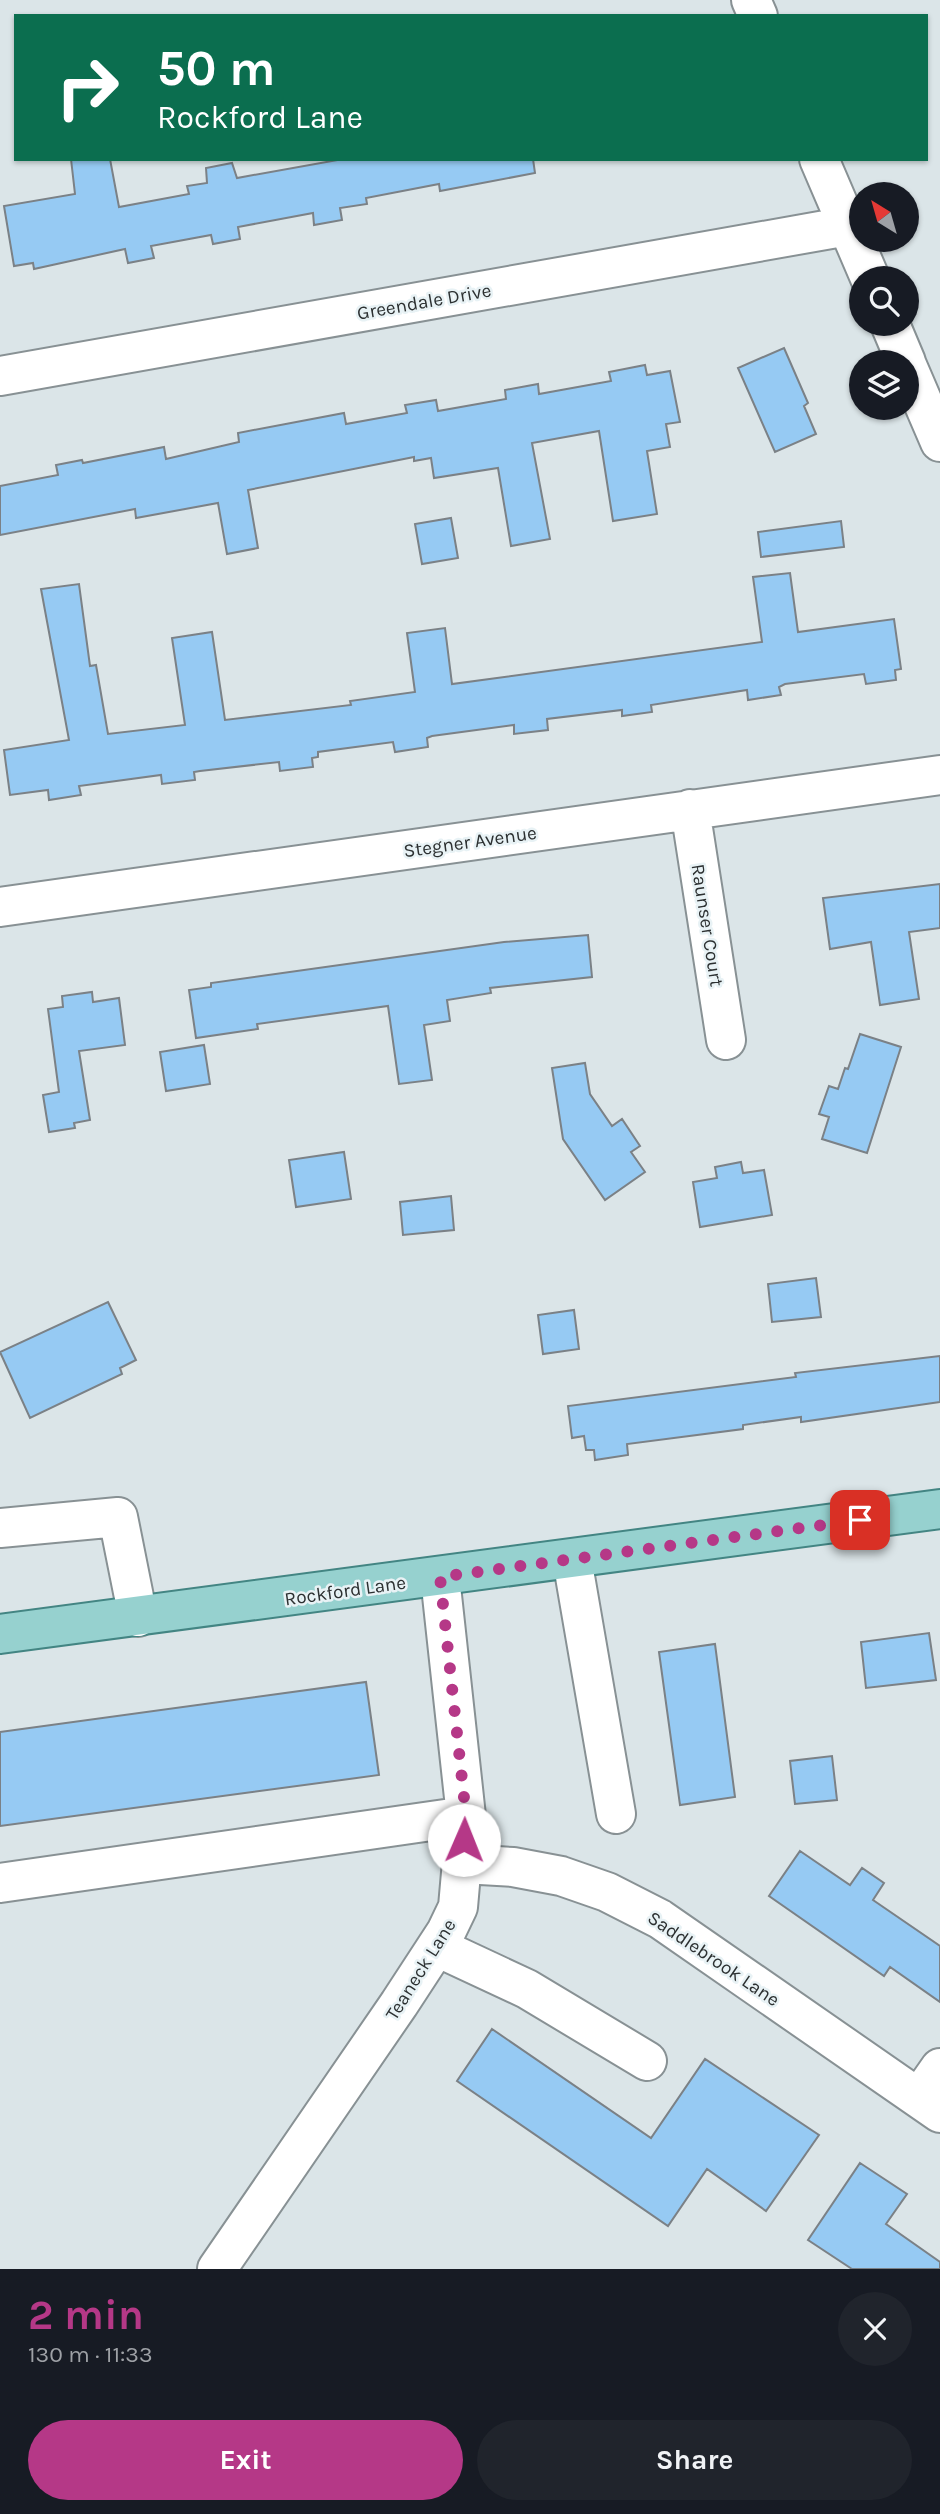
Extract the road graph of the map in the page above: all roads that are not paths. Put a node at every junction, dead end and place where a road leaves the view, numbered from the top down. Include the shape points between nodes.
1 (820, 161) edge
2 (848, 226) junction
3 (865, 266) edge
4 (0, 376) edge
5 (919, 393) edge
6 (940, 442) edge
7 (940, 775) edge
8 (690, 809) junction
9 (0, 907) edge
10 (726, 1040) dead end
11 (940, 1509) edge
12 (0, 1528) edge
13 (572, 1559) junction
14 (440, 1577) junction
15 (138, 1617) junction
16 (0, 1634) edge
17 (616, 1814) dead end
18 (466, 1816) junction
19 (463, 1864) junction
20 (0, 1883) edge
21 (437, 1947) junction
22 (647, 2061) dead end
23 (933, 2093) edge
24 (217, 2269) edge

1 - 2 street
2 - 3 street
2 - 4 street, Greendale Drive
5 - 6 street
7 - 8 street, Stegner Avenue
8 - 9 street, Stegner Avenue
8 - 10 street, Raunser Court
11 - 13 main road, Rockford Lane
12 - 15 street via 118,1517
13 - 14 main road, Rockford Lane
13 - 17 street
14 - 15 main road, Rockford Lane
14 - 18 street, Teaneck Lane
15 - 16 main road, Rockford Lane
18 - 19 street, Teaneck Lane
18 - 20 street
19 - 21 street, Teaneck Lane via 458,1907
19 - 23 street, Saddlebrook Lane via 561,1876 607,1892 660,1919
21 - 22 street via 527,1989
21 - 24 street, Teaneck Lane

